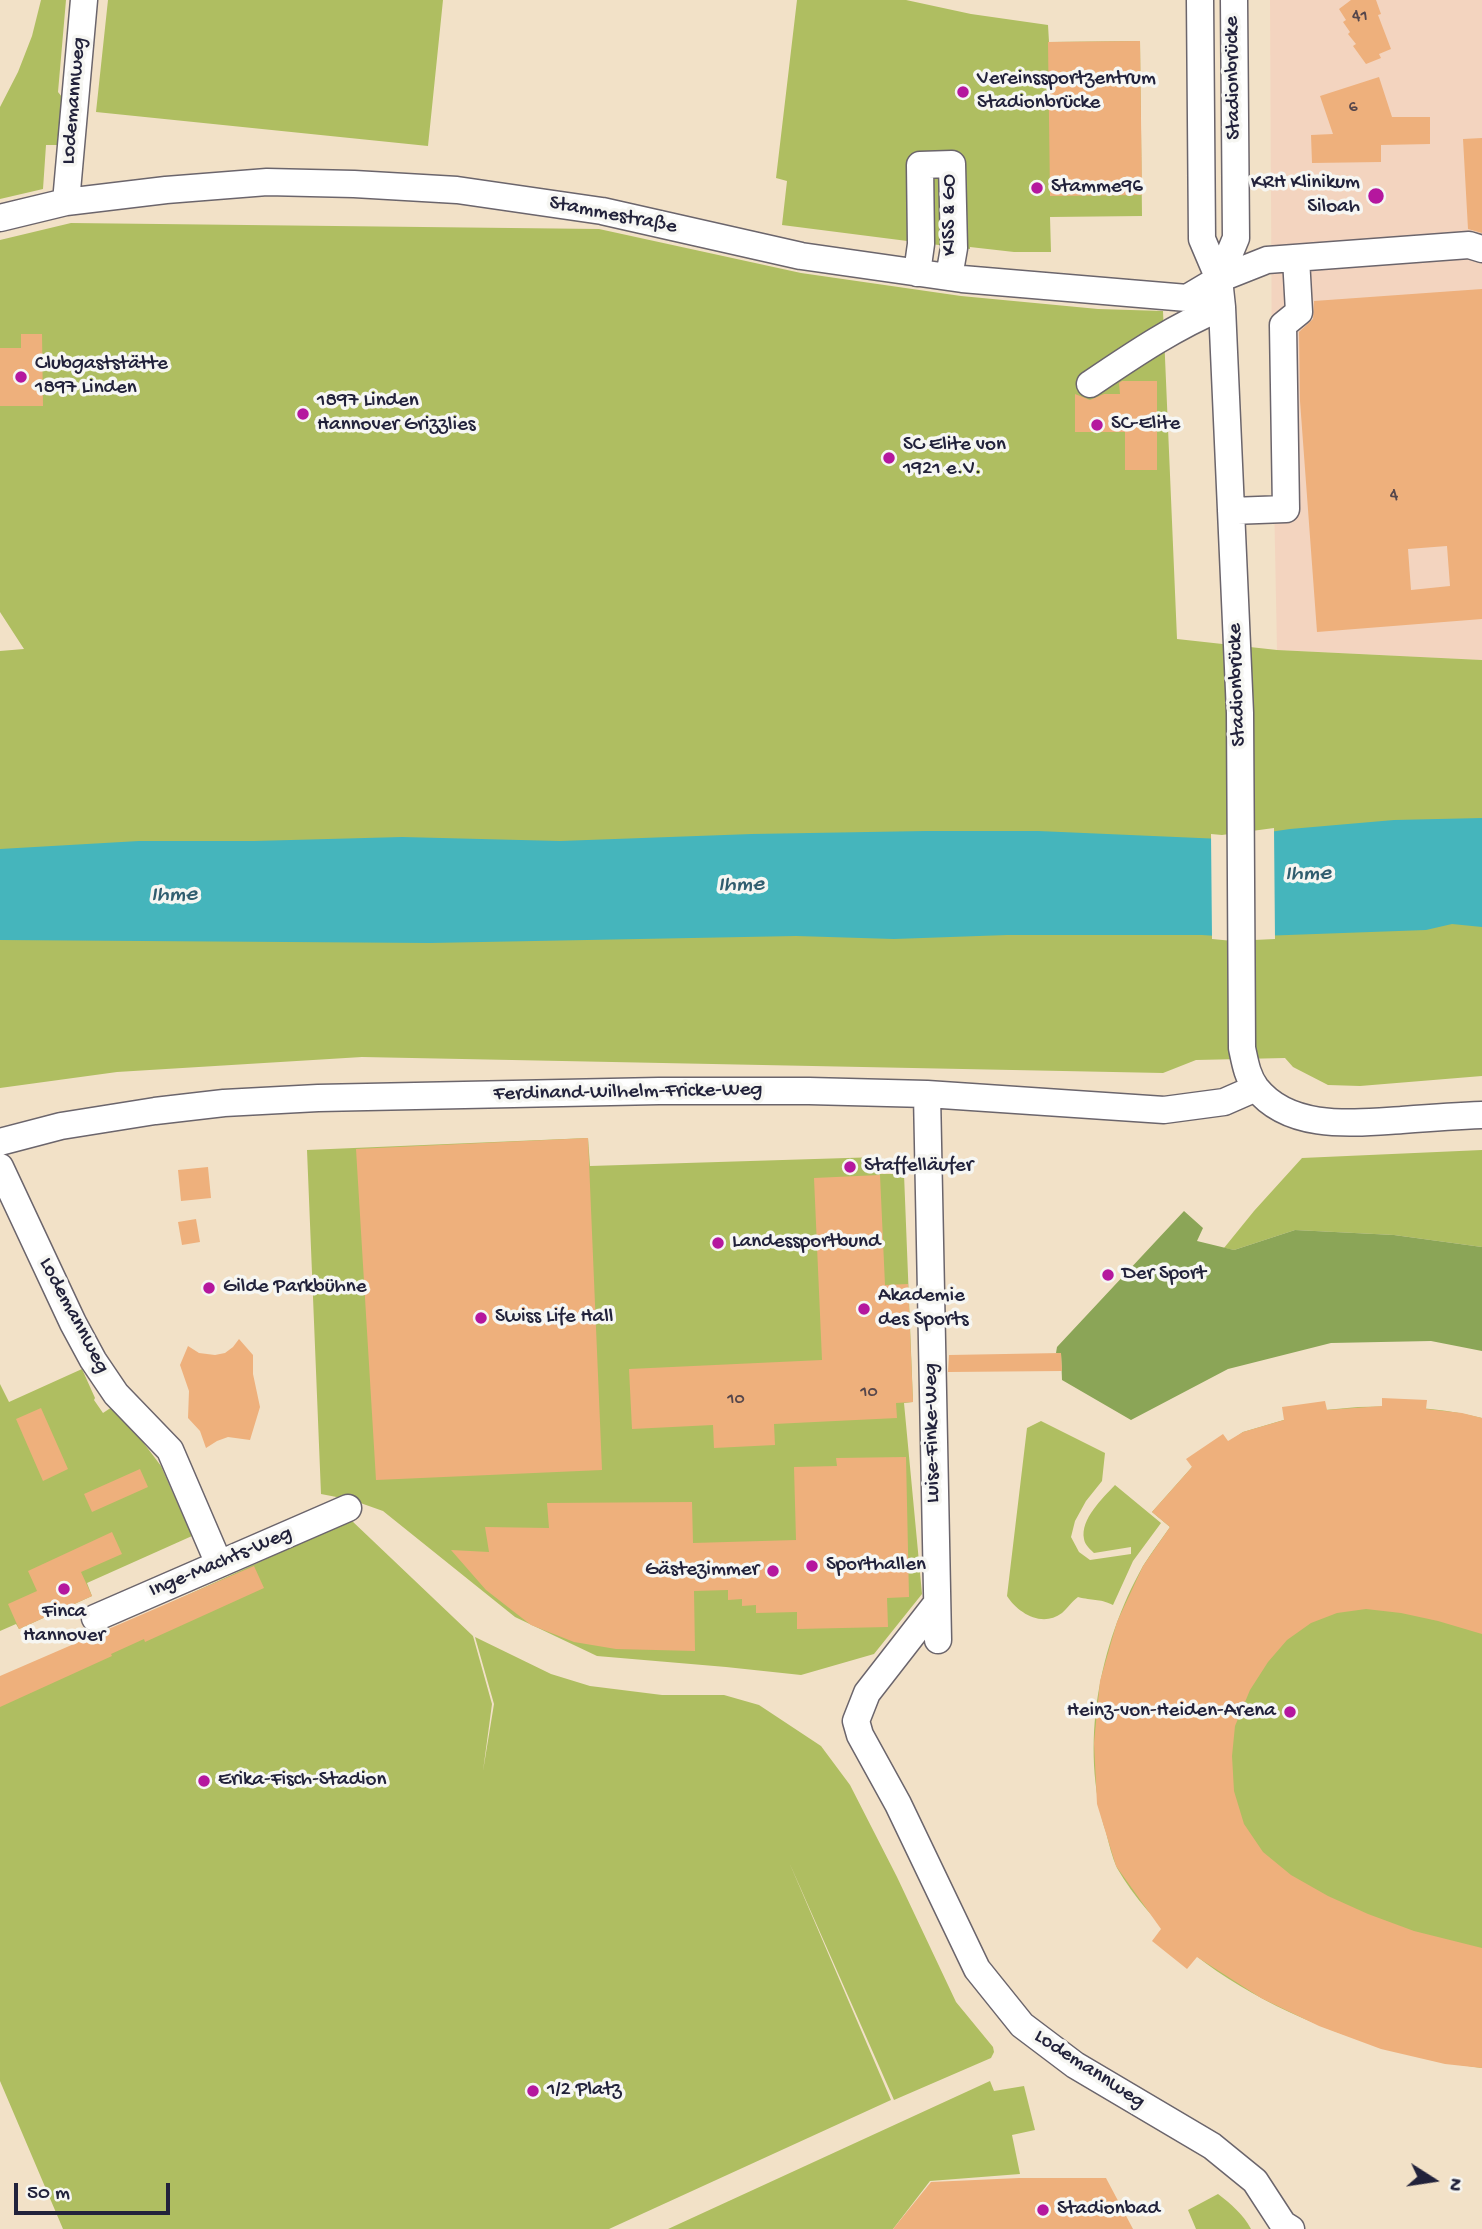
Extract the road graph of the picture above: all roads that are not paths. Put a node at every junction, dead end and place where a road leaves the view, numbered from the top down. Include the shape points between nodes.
1 (84, 0) edge
2 (1200, 0) edge
3 (1234, 0) edge
4 (65, 202) junction
5 (0, 218) edge
6 (1482, 249) edge
7 (1296, 258) junction
8 (917, 273) junction
9 (949, 277) junction
10 (1219, 279) junction
11 (1222, 307) junction
12 (1090, 384) dead end
13 (1231, 511) junction
14 (1256, 1088) junction
15 (927, 1094) junction
16 (1482, 1115) edge
17 (0, 1142) edge
18 (0, 1167) edge
19 (348, 1508) dead end
20 (219, 1564) junction
21 (937, 1603) junction
22 (95, 1618) dead end
23 (938, 1640) dead end
24 (1292, 2229) edge

1 - 4 street, Lodemannweg
2 - 10 street, Stadionbrücke via 1202,239
3 - 10 street, Stadionbrücke via 1236,238
4 - 5 street, Stammestraße
4 - 8 street, Stammestraße via 267,182 457,190 602,211 801,256
6 - 7 street, Stammestraße via 1469,245
7 - 10 street, Stammestraße via 1267,260
7 - 13 street via 1298,312 1283,325 1286,509
8 - 9 street, Stammestraße
8 - 9 street, KISS & GO via 920,165 952,164 954,248
9 - 10 street, Stammestraße via 1187,298
10 - 11 street, Stadionbrücke
11 - 12 street via 1162,336
11 - 13 street, Stadionbrücke
13 - 14 street, Stadionbrücke via 1240,713 1242,1048
14 - 15 street, Ferdinand-Wilhelm-Fricke-Weg via 1224,1102 1164,1111
14 - 16 street via 1284,1111 1325,1122
15 - 17 street, Ferdinand-Wilhelm-Fricke-Weg via 659,1091 318,1098 155,1111 61,1126
15 - 21 street, Luise-Finke-Weg
18 - 20 street, Lodemannweg via 93,1360 116,1394 170,1450
19 - 20 street, Inge-Machts-Weg
20 - 22 street, Inge-Machts-Weg
21 - 23 street, Luise-Finke-Weg
21 - 24 street, Lodemannweg via 867,1693 856,1721 977,1969 1023,2025 1075,2065 1212,2146 1255,2182 1283,2224

